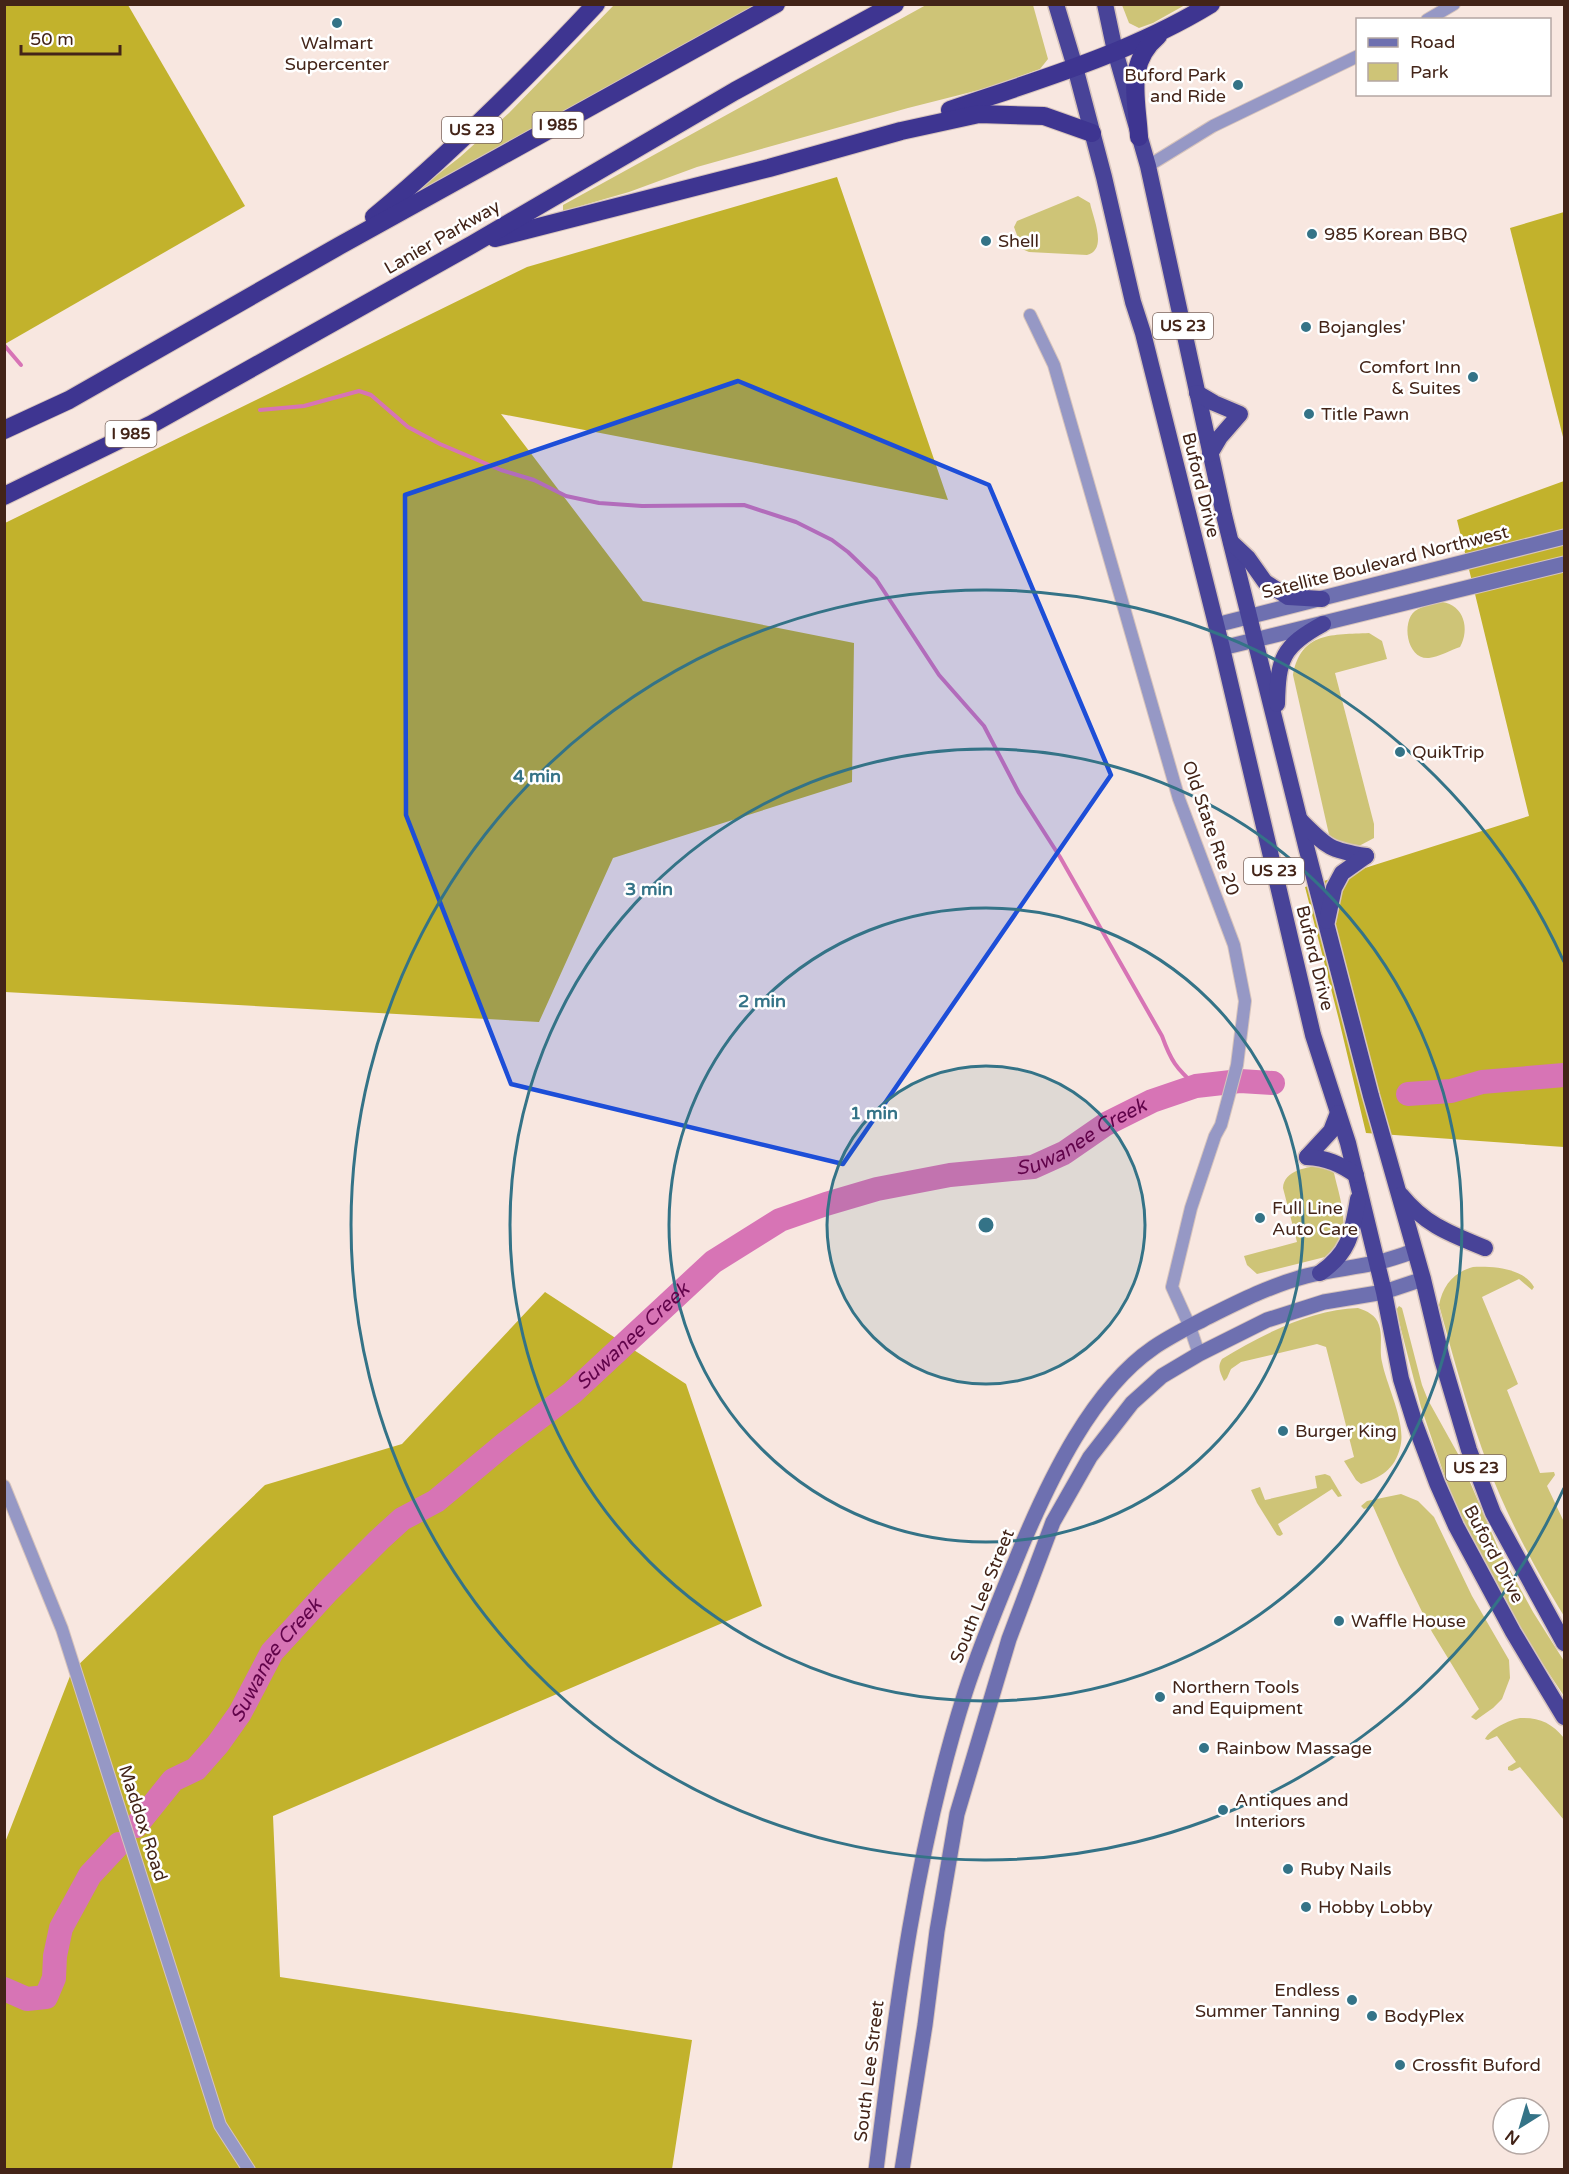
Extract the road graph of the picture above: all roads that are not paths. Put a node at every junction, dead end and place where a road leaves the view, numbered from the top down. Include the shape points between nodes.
1 (596, 4) edge
2 (776, 4) edge
3 (895, 4) edge
4 (1056, 4) edge
5 (1105, 4) edge
6 (1211, 4) edge
7 (1454, 4) edge
8 (1430, 18) edge
9 (1169, 26) junction
10 (1115, 51) junction
11 (1356, 57) edge
12 (1076, 67) junction
13 (901, 131) junction
14 (1092, 133) junction
15 (1139, 137) junction
16 (1148, 166) junction
17 (473, 244) junction
18 (339, 246) junction
19 (1030, 315) dead end
20 (1197, 393) junction
21 (4, 430) edge
22 (1210, 454) junction
23 (4, 496) edge
24 (1564, 537) edge
25 (1231, 542) junction
26 (1564, 564) edge
27 (1322, 598) junction
28 (1249, 617) junction
29 (1323, 624) junction
30 (1216, 625) junction
31 (1255, 641) junction
32 (1222, 648) junction
33 (1277, 729) junction
34 (1300, 820) junction
35 (1326, 924) junction
36 (1338, 1113) junction
37 (1358, 1182) junction
38 (1398, 1190) junction
39 (1485, 1248) dead end
40 (1414, 1251) junction
41 (1377, 1263) junction
42 (1320, 1273) junction
43 (1423, 1280) junction
44 (1384, 1292) junction
45 (1190, 1327) junction
46 (1199, 1354) junction
47 (4, 1486) edge
48 (1564, 1643) edge
49 (1564, 1717) edge
50 (249, 2169) edge
51 (876, 2169) edge
52 (902, 2169) edge

1 - 18 highway, US 23 via 430,171
2 - 18 highway, I 985
3 - 17 highway, Lanier Parkway / I 985 via 735,91
4 - 12 highway, Buford Drive
5 - 10 highway, Buford Drive / US 23
6 - 9 highway
7 - 8 street
9 - 10 highway
9 - 15 highway via 1148,44 1139,58
10 - 12 highway
10 - 15 highway, Buford Drive / US 23
11 - 16 street via 1213,126
12 - 13 highway
12 - 14 highway, Buford Drive / US 23
13 - 14 highway via 979,114 1044,116
13 - 17 highway
14 - 30 highway, Buford Drive / US 23
15 - 16 highway, Buford Drive / US 23
16 - 20 highway, Buford Drive / US 23
17 - 23 highway, Lanier Parkway / I 985 via 152,424
18 - 21 highway, I 985 via 69,400
19 - 45 street, Old State Rte 20 via 1054,365 1179,799 1234,945 1245,1001 1237,1065 1221,1125 1191,1208 1172,1287
20 - 22 highway, Buford Drive / US 23
20 - 22 highway via 1240,414
22 - 25 highway, Buford Drive / US 23
24 - 27 main road, Satellite Boulevard Northwest
25 - 27 highway via 1266,582 1288,597
25 - 28 highway, Buford Drive / US 23
26 - 29 main road
27 - 28 main road, Satellite Boulevard Northwest
28 - 30 main road, Satellite Boulevard Northwest
28 - 31 highway, Buford Drive / US 23
29 - 31 main road
29 - 33 highway via 1300,636 1285,654 1278,673
30 - 32 highway, Buford Drive / US 23
31 - 32 main road
31 - 33 highway, Buford Drive / US 23
32 - 36 highway, Buford Drive / US 23 via 1295,963
33 - 34 highway, Buford Drive / US 23
34 - 35 highway, Buford Drive / US 23
34 - 35 highway via 1338,851 1366,856 1342,873 1334,888
35 - 38 highway, Buford Drive / US 23
36 - 37 highway, Buford Drive / US 23
36 - 37 highway via 1331,1131 1307,1157 1339,1164
37 - 41 highway, Buford Drive / US 23
37 - 42 highway via 1353,1233 1333,1264
38 - 39 highway via 1423,1218
38 - 40 highway, Buford Drive / US 23
40 - 41 main road, South Lee Street
40 - 43 highway, Buford Drive / US 23
41 - 42 main road, South Lee Street
41 - 44 highway, Buford Drive / US 23
42 - 45 main road, South Lee Street via 1257,1292
43 - 44 main road
43 - 48 highway, Buford Drive / US 23 via 1442,1359 1492,1513
44 - 46 main road via 1324,1302 1267,1320
44 - 49 highway, Buford Drive / US 23 via 1401,1379 1437,1483 1512,1632
45 - 46 street, Old State Rte 20
45 - 51 main road, South Lee Street via 1153,1348 1122,1375 1080,1429 1043,1494 997,1606 965,1692 914,1899
46 - 52 main road via 1162,1376 1132,1403 1090,1457 1053,1522 1009,1639 957,1814
47 - 50 street, Maddox Road via 62,1629 220,2125

